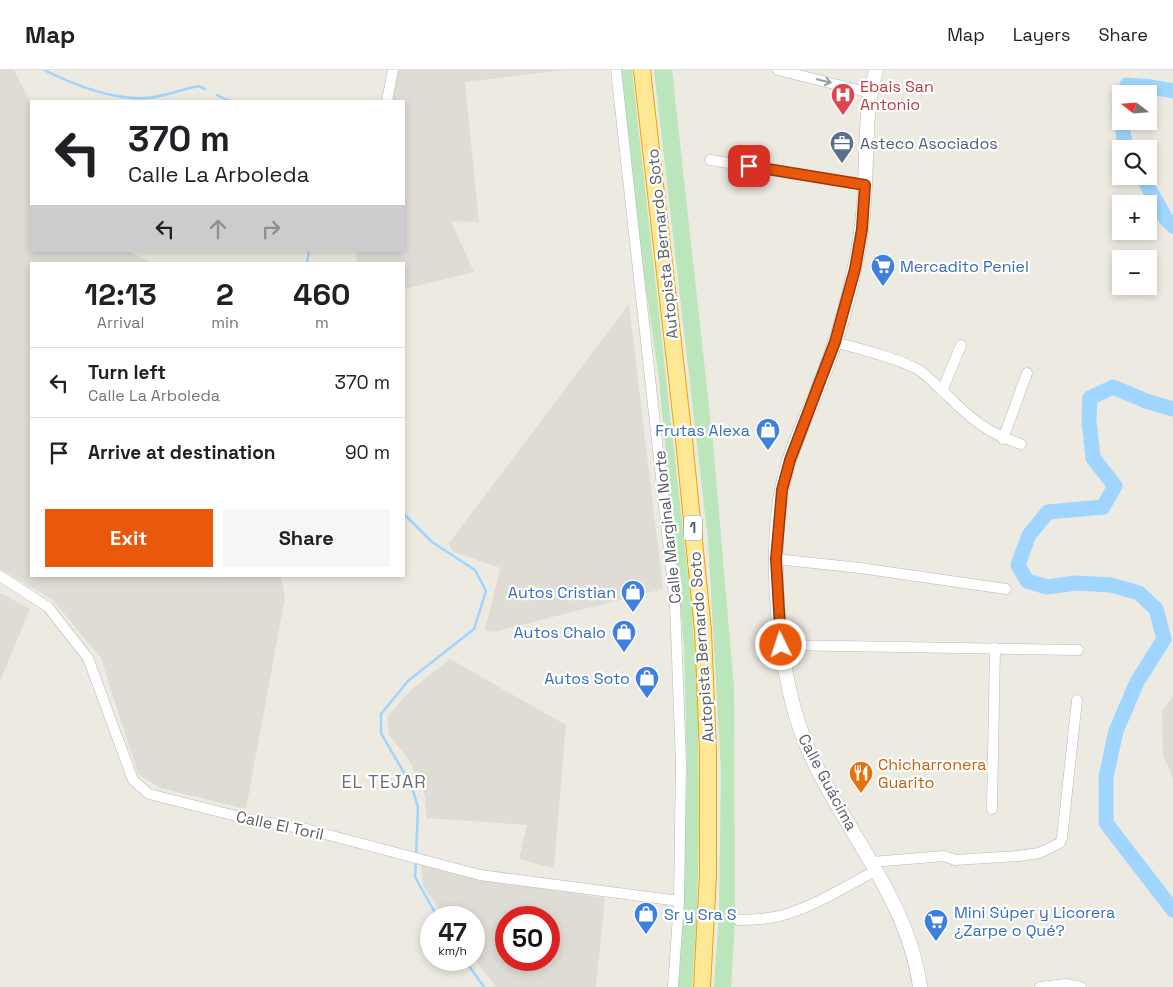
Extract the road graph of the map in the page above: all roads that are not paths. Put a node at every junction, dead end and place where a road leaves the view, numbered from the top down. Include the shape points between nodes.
1 (393, 70) edge
2 (616, 70) edge
3 (642, 70) edge
4 (778, 70) edge
5 (876, 70) edge
6 (870, 93) junction
7 (386, 100) edge
8 (710, 160) dead end
9 (865, 185) junction
10 (835, 342) junction
11 (960, 345) dead end
12 (1026, 373) dead end
13 (942, 391) junction
14 (1004, 439) junction
15 (1021, 444) dead end
16 (776, 559) junction
17 (0, 576) edge
18 (1006, 589) dead end
19 (781, 645) junction
20 (995, 648) junction
21 (1078, 650) dead end
22 (1077, 700) dead end
23 (992, 809) dead end
24 (873, 863) junction
25 (679, 901) junction
26 (738, 920) dead end
27 (673, 987) edge
28 (702, 987) edge
29 (920, 987) edge
30 (1040, 987) edge
31 (1081, 987) edge

1 - 7 street
2 - 25 street, Calle Marginal Norte via 675,604 681,762
3 - 28 highway, Autopista Bernardo Soto / 1 via 703,632 708,875
4 -> 6 street
5 - 6 main road, Calle Guácima
6 - 9 main road, Calle Guácima
8 - 9 street
9 - 10 main road, Calle Guácima via 855,269
10 - 13 street via 906,364 920,371
10 - 16 main road, Calle Guácima via 785,474
11 - 13 street
12 - 14 street
13 - 14 street via 968,416
14 - 15 street
16 - 18 street
16 - 19 main road, Calle Guácima
17 - 25 street, Calle El Toril via 48,606 88,658 132,780 149,794 252,820 306,829 480,875
19 - 20 street
19 - 24 main road, Calle Guácima via 802,734 828,787
20 - 21 street
20 - 23 street
22 - 24 street via 1060,843 1040,853 1020,856 955,860 944,856 896,856
24 - 26 street via 814,903 781,915
24 - 29 main road, Calle Guácima via 900,917
25 - 27 street, Calle Marginal Norte
30 - 31 street via 1066,984

